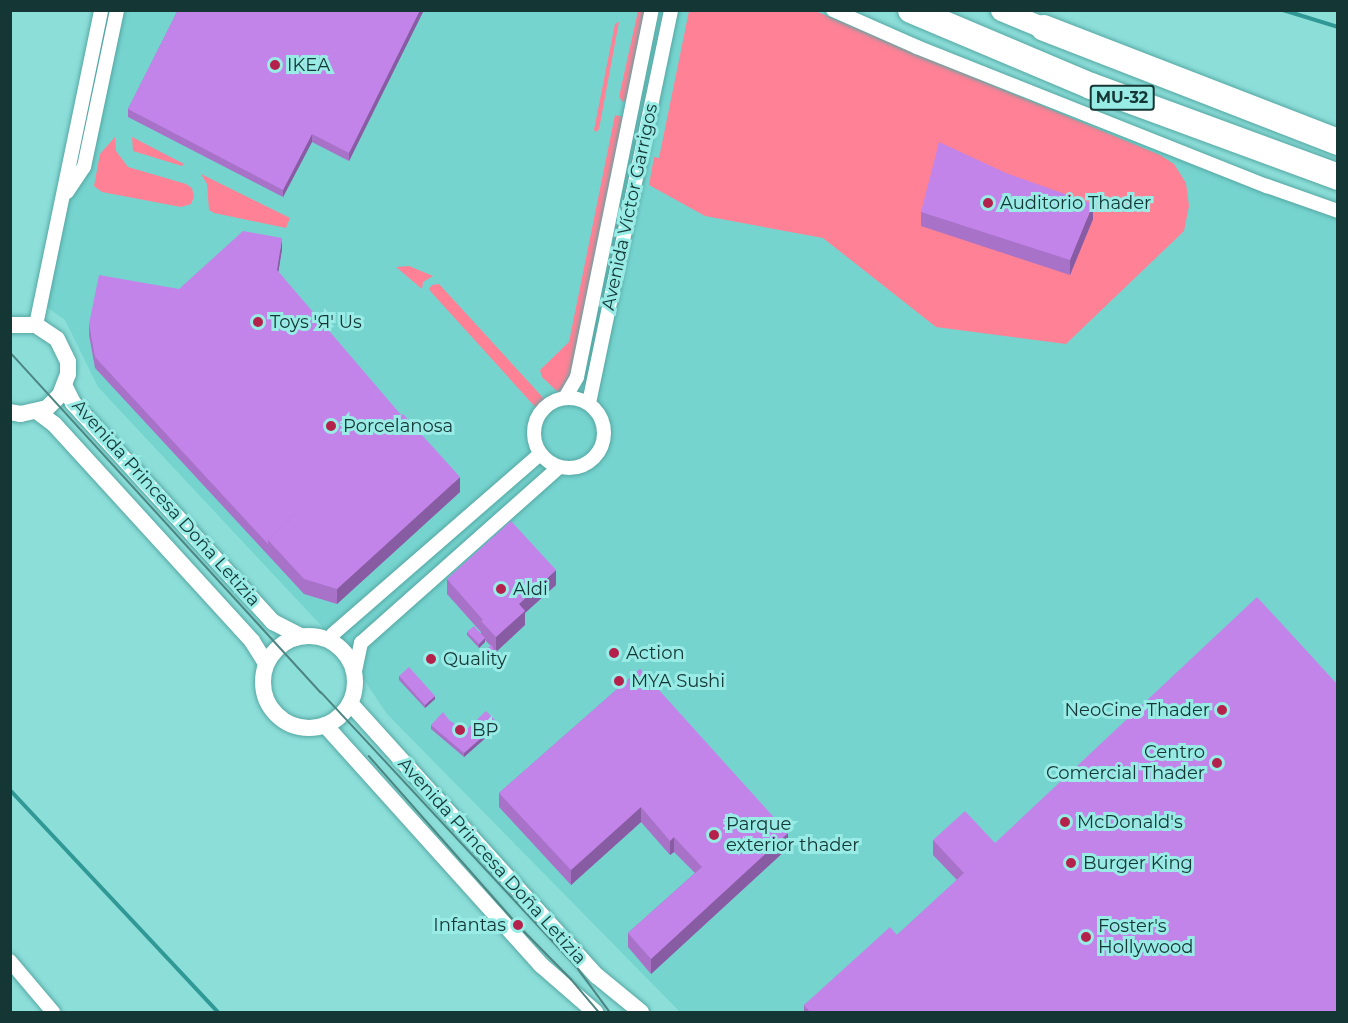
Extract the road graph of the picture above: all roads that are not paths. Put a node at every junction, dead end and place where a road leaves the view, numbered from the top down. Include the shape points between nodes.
1 (93, 10) edge
2 (101, 10) edge
3 (117, 10) edge
4 (652, 10) edge
5 (671, 10) edge
6 (833, 10) edge
7 (911, 10) edge
8 (1001, 10) edge
9 (1044, 28) junction
10 (1090, 86) junction
11 (1250, 100) junction
12 (79, 120) junction
13 (1338, 125) edge
14 (1338, 133) edge
15 (1338, 142) edge
16 (1338, 177) edge
17 (1338, 195) edge
18 (63, 199) junction
19 (1338, 211) edge
20 (11, 325) edge
21 (36, 325) junction
22 (65, 387) junction
23 (565, 398) junction
24 (589, 403) junction
25 (10, 412) edge
26 (38, 412) junction
27 (540, 454) junction
28 (559, 467) junction
29 (300, 636) junction
30 (331, 641) junction
31 (266, 663) junction
32 (355, 671) junction
33 (350, 703) junction
34 (325, 725) junction
35 (10, 962) edge
36 (53, 1012) edge
37 (595, 1012) edge
38 (641, 1012) edge

1 - 12 street
2 - 12 street
3 - 18 street via 84,167
4 - 23 street, Avenida Víctor Garrigos via 577,378
5 - 24 street, Avenida Víctor Garrigos
6 - 19 street via 927,51
7 - 10 highway, MU-32
8 - 9 main road
9 - 11 highway
9 - 15 highway, MU-32
10 - 16 highway, MU-32
10 - 17 highway via 1212,148
11 - 13 highway
11 - 14 highway
12 - 18 street
18 - 21 street
20 - 21 street
21 - 22 street via 47,330 64,349 68,368
22 - 26 street via 54,402
22 - 29 street, Avenida Princesa Doña Letizia via 73,403 273,622
23 - 24 street
23 - 27 street via 544,408 537,418 534,436
24 - 28 street via 603,422 603,446 584,466
25 - 26 street
26 - 31 street, Avenida Princesa Doña Letizia via 54,424 252,641
27 - 28 street
27 - 30 street via 333,634
28 - 32 street via 361,643
29 - 30 street
29 - 31 street via 276,649
30 - 32 street via 344,651
31 - 34 street via 264,692 276,713 297,726
32 - 33 street via 356,688
33 - 34 street via 339,717
33 - 38 street, Avenida Princesa Doña Letizia via 597,976
34 - 37 street, Avenida Princesa Doña Letizia via 542,965
35 - 36 street

